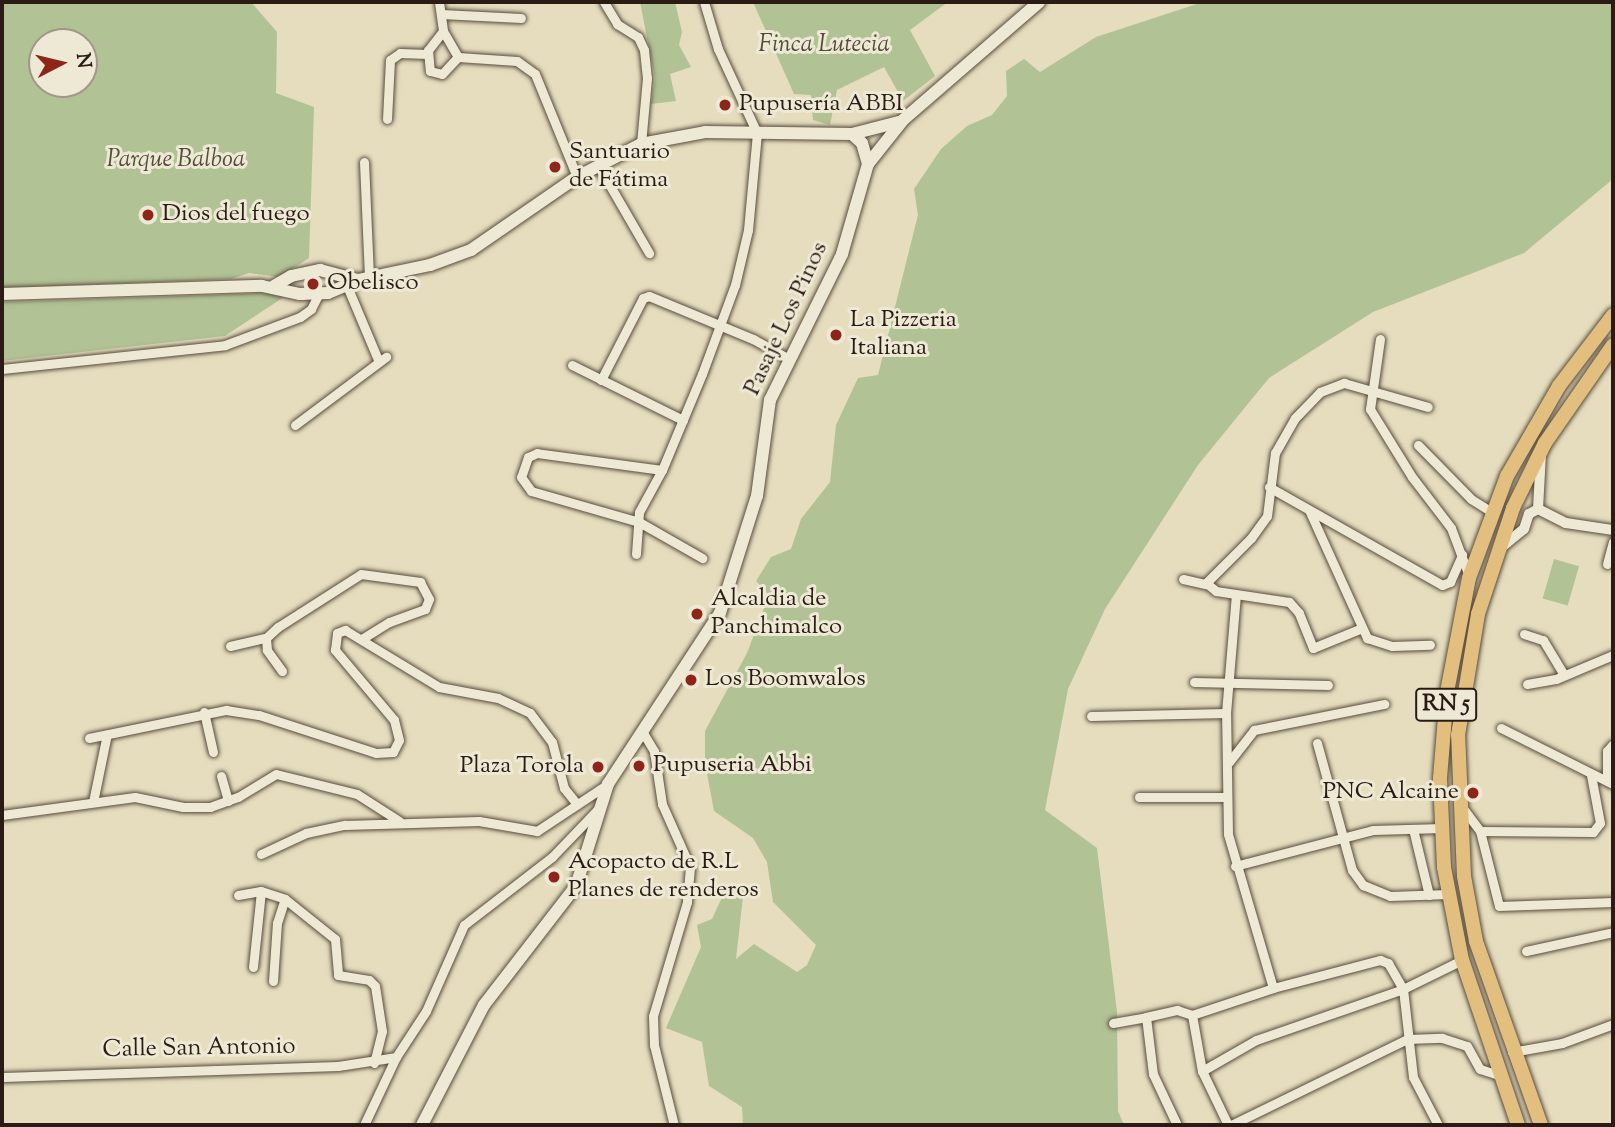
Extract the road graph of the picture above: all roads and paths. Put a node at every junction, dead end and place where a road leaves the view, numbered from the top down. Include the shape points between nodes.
1 (439, 2) edge
2 (604, 2) edge
3 (704, 2) edge
4 (1039, 2) edge
5 (441, 14) junction
6 (521, 18) dead end
7 (443, 31) junction
8 (427, 54) junction
9 (458, 57) junction
10 (387, 119) dead end
11 (903, 120) junction
12 (757, 133) junction
13 (852, 134) junction
14 (642, 144) junction
15 (364, 162) dead end
16 (868, 164) junction
17 (597, 165) junction
18 (577, 177) junction
19 (649, 253) dead end
20 (358, 281) junction
21 (274, 286) junction
22 (2, 294) edge
23 (318, 295) junction
24 (1613, 315) edge
25 (720, 325) junction
26 (1380, 339) dead end
27 (1613, 345) edge
28 (787, 358) junction
29 (572, 365) dead end
30 (2, 369) edge
31 (601, 380) junction
32 (1371, 389) junction
33 (1428, 407) dead end
34 (683, 420) junction
35 (295, 425) dead end
36 (1418, 445) dead end
37 (1541, 453) junction
38 (662, 470) junction
39 (1269, 487) junction
40 (1538, 509) junction
41 (1309, 510) junction
42 (1492, 512) junction
43 (639, 522) junction
44 (1613, 530) edge
45 (1613, 542) edge
46 (1497, 551) junction
47 (636, 554) dead end
48 (1462, 555) junction
49 (702, 558) dead end
50 (1607, 564) dead end
51 (1469, 578) junction
52 (1183, 579) dead end
53 (1205, 584) junction
54 (1236, 595) junction
55 (1362, 628) junction
56 (1524, 634) dead end
57 (267, 638) junction
58 (363, 638) junction
59 (1430, 645) dead end
60 (230, 646) dead end
61 (1613, 655) edge
62 (282, 671) dead end
63 (1563, 673) junction
64 (1194, 682) dead end
65 (1228, 683) junction
66 (1527, 684) dead end
67 (1328, 685) dead end
68 (1384, 704) dead end
69 (204, 712) junction
70 (1226, 713) junction
71 (1091, 716) dead end
72 (1501, 728) dead end
73 (642, 731) junction
74 (107, 734) junction
75 (89, 738) dead end
76 (1317, 743) dead end
77 (1613, 744) edge
78 (214, 752) dead end
79 (1228, 764) junction
80 (1591, 775) junction
81 (221, 776) dead end
82 (1610, 781) edge
83 (608, 784) junction
84 (1139, 797) dead end
85 (1227, 797) junction
86 (228, 801) junction
87 (1458, 801) junction
88 (93, 802) junction
89 (577, 804) junction
90 (2, 815) edge
91 (399, 821) junction
92 (1442, 828) junction
93 (587, 829) junction
94 (1413, 829) junction
95 (1480, 831) junction
96 (1343, 838) junction
97 (261, 854) dead end
98 (1235, 866) junction
99 (261, 891) junction
100 (1448, 894) junction
101 (238, 895) dead end
102 (1429, 895) junction
103 (285, 899) junction
104 (1613, 902) edge
105 (1613, 932) edge
106 (1526, 951) dead end
107 (1462, 960) junction
108 (253, 967) dead end
109 (273, 981) dead end
110 (1273, 988) junction
111 (1403, 989) junction
112 (1192, 1015) junction
113 (1146, 1017) junction
114 (1113, 1023) dead end
115 (1613, 1024) edge
116 (1407, 1040) junction
117 (1512, 1052) junction
118 (396, 1057) junction
119 (374, 1063) junction
120 (1202, 1071) junction
121 (1501, 1076) junction
122 (3, 1077) edge
123 (364, 1125) edge
124 (422, 1125) edge
125 (674, 1125) edge
126 (1177, 1125) edge
127 (1230, 1125) edge
128 (1438, 1125) edge
129 (1518, 1125) edge
130 (1541, 1125) edge

1 - 5 street
2 - 14 street via 617,24 638,37 644,50 647,78
3 - 12 street via 718,49
4 - 11 main road, Pasaje Los Pinos
5 - 6 street
5 - 7 street
7 - 8 street
7 - 9 street
8 - 9 street via 428,67 435,74 449,69
8 - 10 street via 400,53 390,60
9 - 18 street via 517,61 535,74
11 - 13 main road
11 - 16 main road, Pasaje Los Pinos
12 - 13 main road
12 - 14 main road via 705,132
12 - 25 street via 748,230
13 - 16 main road via 866,150
14 - 17 main road
15 - 20 street
16 - 28 main road, Pasaje Los Pinos via 842,254
17 - 18 main road
17 - 19 street
18 - 20 main road via 471,250 430,265
20 - 21 main road via 320,270 291,276
20 - 23 main road
20 - 35 street via 382,359
21 - 22 main road
21 - 23 main road
23 - 30 street via 312,309 300,317 225,345
24 - 42 highway, RN 5 via 1529,434
25 - 28 street
25 - 31 street via 659,298 643,298
25 - 34 street
26 - 32 street
27 - 37 highway, RN 5
28 - 73 main road, Pasaje Los Pinos via 764,418 757,496 724,604
29 - 31 street
31 - 34 street
32 - 33 street
32 - 39 street via 1343,383 1320,392 1295,418 1275,453
32 - 48 street via 1370,409 1412,477 1451,528
34 - 38 street
36 - 42 street via 1471,499
37 - 40 street
37 - 46 highway, RN 5
38 - 43 street via 639,512
38 - 43 street via 552,453 537,453 523,467 522,484 531,491
39 - 41 street
39 - 53 street via 1267,516
40 - 44 street via 1566,523
40 - 46 street via 1529,514 1519,534
41 - 48 street via 1442,585 1450,582
41 - 55 street
42 - 51 highway, RN 5
43 - 47 street
43 - 49 street
45 - 50 street
46 - 87 highway, RN 5 via 1466,667 1458,735
48 - 51 street
51 - 92 highway, RN 5 via 1445,717
52 - 53 street
53 - 54 street via 1209,590
54 - 55 street via 1295,606 1313,648
54 - 65 street
55 - 59 street via 1374,643
56 - 63 street via 1542,639
57 - 58 street via 361,574 420,582 429,599 425,609 388,622
57 - 60 street
57 - 62 street via 267,650
58 - 69 street via 341,630 335,650 394,720 399,740 393,752 376,753 259,715
58 - 89 street via 439,687 498,698 530,713 552,742 564,788
61 - 63 street
63 - 66 street
64 - 65 street
65 - 67 street
65 - 70 street
68 - 79 street via 1254,730
69 - 74 street
69 - 78 street
70 - 71 street
70 - 79 street
72 - 80 street
73 - 83 main road, Pasaje Los Pinos
73 - 125 street via 654,751 662,804 690,867 687,902 653,1016 654,1045
74 - 75 street
74 - 88 street
76 - 96 street
77 - 82 street via 1607,751
79 - 85 street
80 - 82 street
80 - 95 street via 1600,823 1593,832
81 - 86 street
83 - 89 street
83 - 93 main road, Pasaje Los Pinos
84 - 85 street
85 - 98 street
86 - 88 street via 183,807 135,797
86 - 91 street via 276,774 292,775 364,797
87 - 95 street
87 - 117 highway, RN 5 via 1476,942
88 - 90 street
89 - 91 street via 554,824 537,831 479,821
91 - 97 street via 306,834
92 - 94 street
92 - 100 highway, RN 5
93 - 118 street via 464,925 418,1026
93 - 124 main road, Pasaje Los Pinos via 576,886 484,1005
94 - 96 street via 1373,830
94 - 102 street
95 - 104 street via 1499,906
96 - 98 street
96 - 102 street via 1352,870 1363,885 1390,896
98 - 110 street
99 - 101 street
99 - 103 street
99 - 108 street
100 - 102 street
100 - 107 highway, RN 5
103 - 109 street via 277,923
103 - 119 street via 335,939 338,975 369,980 375,986 382,1031
105 - 106 street
107 - 111 street
107 - 121 highway, RN 5
110 - 111 street via 1380,960 1388,964
110 - 112 street
111 - 116 street
111 - 120 street via 1255,1040
112 - 113 street via 1177,1010
112 - 120 street
113 - 114 street
113 - 126 street via 1153,1074
115 - 117 street via 1562,1043
116 - 121 street via 1442,1038 1467,1046 1480,1069
116 - 127 street
116 - 128 street via 1413,1077
117 - 130 highway, RN 5
118 - 119 street, Calle San Antonio
118 - 123 street
119 - 122 street, Calle San Antonio
120 - 127 street
121 - 129 highway, RN 5

